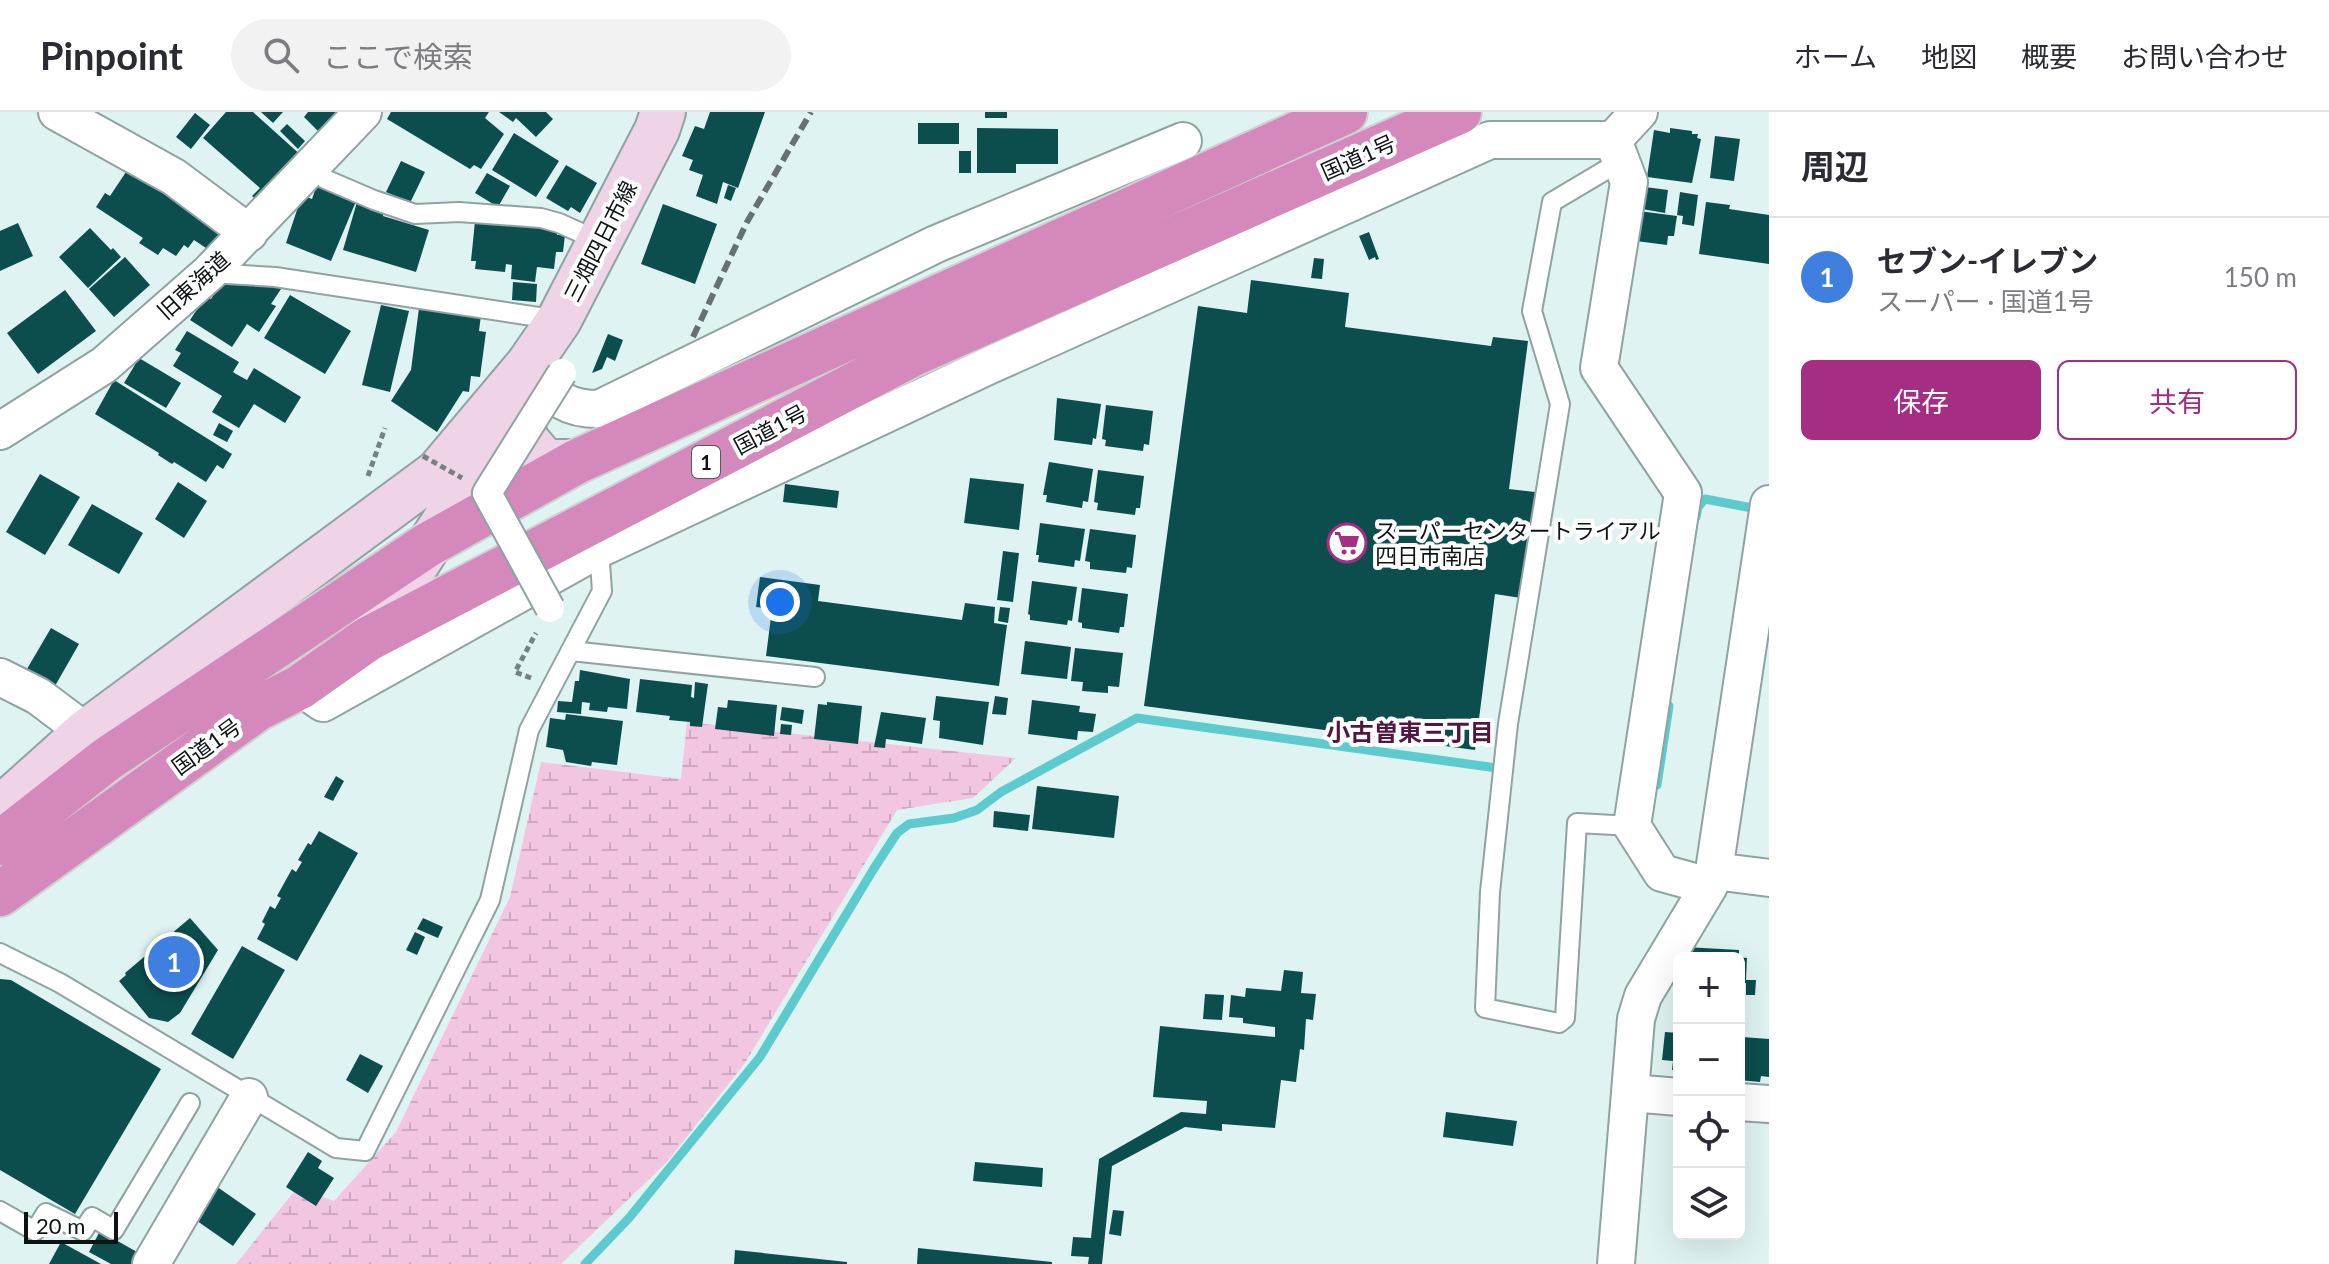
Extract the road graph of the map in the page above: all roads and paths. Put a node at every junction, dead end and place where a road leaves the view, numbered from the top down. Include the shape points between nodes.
1 (57, 112) edge
2 (363, 112) edge
3 (663, 112) edge
4 (1345, 112) edge
5 (1459, 112) edge
6 (1639, 112) edge
7 (1183, 135) edge
8 (1617, 150) junction
9 (313, 165) junction
10 (249, 233) junction
11 (601, 242) junction
12 (209, 273) junction
13 (559, 320) junction
14 (540, 377) junction
15 (0, 431) edge
16 (423, 456) dead end
17 (576, 462) junction
18 (487, 493) junction
19 (1768, 512) edge
20 (429, 544) junction
21 (599, 549) junction
22 (550, 608) joint
23 (368, 639) junction
24 (571, 651) junction
25 (537, 667) dead end
26 (0, 677) edge
27 (815, 677) dead end
28 (300, 687) junction
29 (86, 732) junction
30 (0, 809) edge
31 (1632, 826) junction
32 (0, 843) edge
33 (1769, 878) edge
34 (1711, 879) junction
35 (0, 894) edge
36 (0, 953) edge
37 (1631, 1093) junction
38 (1673, 1096) edge
39 (249, 1097) junction
40 (1745, 1102) edge
41 (190, 1103) dead end
42 (1769, 1104) edge
43 (0, 1211) edge
44 (151, 1264) edge
45 (1616, 1264) edge

1 - 10 street via 174,177
2 - 9 street, 旧東海道
3 - 11 main road, 三畑四日市線
4 - 17 highway, 国道1号
5 - 23 highway, 国道1号 / 1 via 911,355
6 - 8 street
7 - 14 street via 599,409 575,409 557,398
8 - 21 street via 1490,140 1230,246 984,356
8 - 31 street via 1629,182 1599,368 1683,493
8 - 31 lane via 1552,202 1532,311 1560,404 1508,724 1490,892 1485,1008 1559,1023 1565,1018 1577,823
9 - 10 street, 旧東海道
9 - 11 lane via 325,179 415,214 541,218
10 - 12 street, 旧東海道
11 - 13 main road, 三畑四日市線
12 - 13 lane via 275,277
12 - 15 street, 旧東海道 via 104,365
13 - 14 main road, 三畑四日市線
14 - 17 main road via 518,423 545,462
14 - 18 street, bridge
14 - 20 main road
14 - 29 main road via 438,472
16 - 18 path, bridge
17 - 20 highway, 国道1号
18 - 22 street, bridge
19 - 34 street
20 - 23 main road
20 - 32 highway, 国道1号 via 107,759
21 - 24 lane via 602,591
21 - 28 street via 323,703
22 - 25 path via 515,672 530,679
23 - 28 highway, 国道1号 / 1
24 - 27 lane
24 - 39 lane via 529,730 490,900 365,1151 336,1148
26 - 29 street via 38,696
28 - 35 highway, 国道1号 / 1 via 257,709
29 - 30 main road
31 - 34 street via 1662,873
33 - 34 street
34 - 37 street via 1643,996 1636,1019
36 - 39 lane via 60,983
37 - 38 street
37 - 45 street
39 - 44 street
40 - 42 street
41 - 43 lane via 114,1230 92,1217 83,1231 46,1213 35,1231

